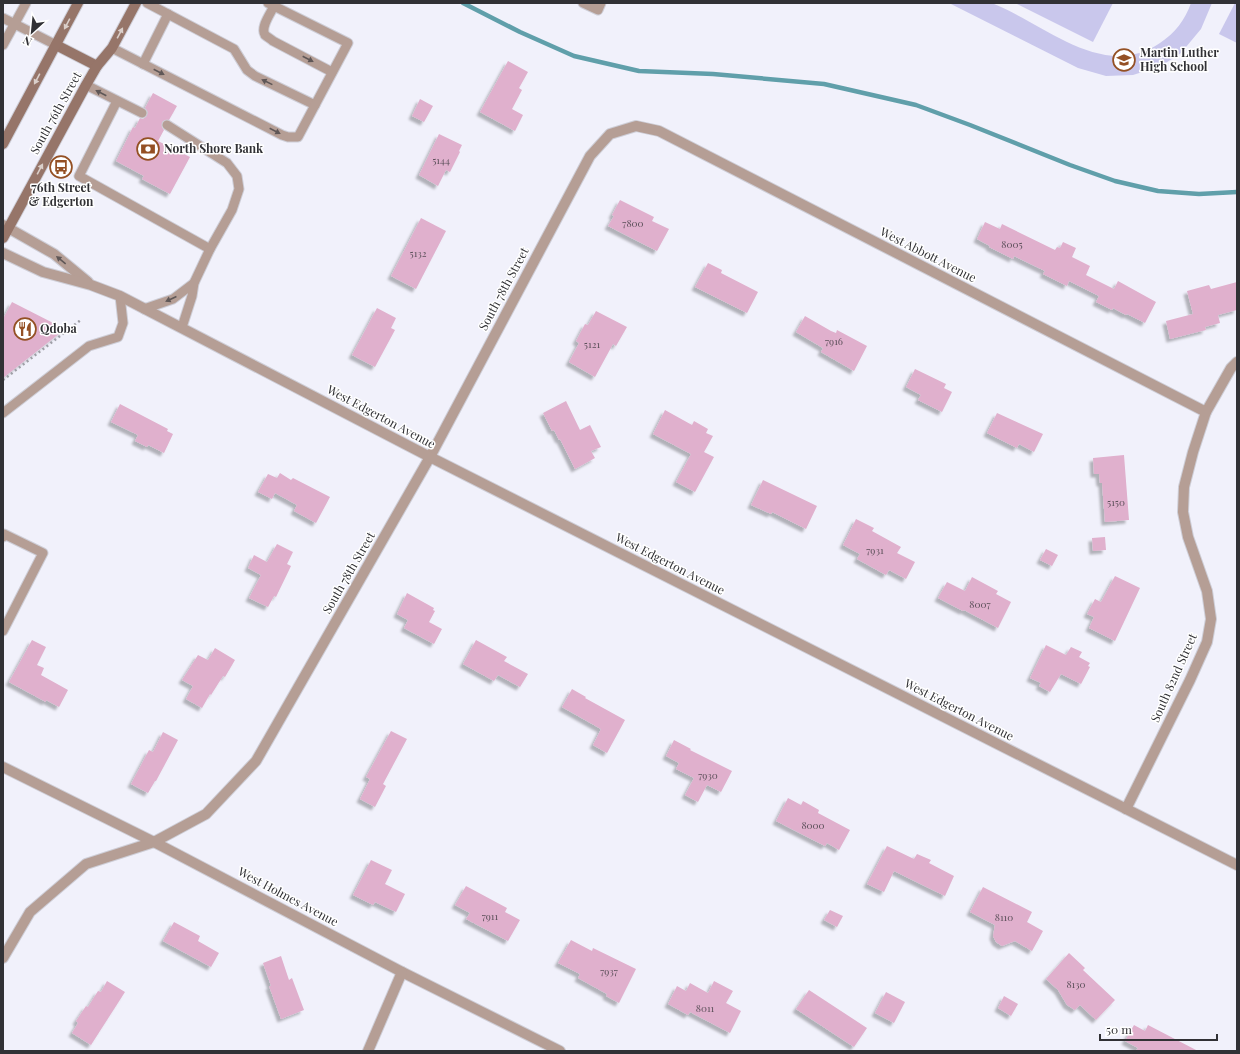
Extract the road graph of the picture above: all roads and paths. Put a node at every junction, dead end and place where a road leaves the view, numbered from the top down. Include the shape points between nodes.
1 (26, 3) edge
2 (78, 3) edge
3 (136, 3) edge
4 (147, 3) edge
5 (583, 3) edge
6 (601, 3) edge
7 (271, 4) edge
8 (168, 14) junction
9 (3, 18) edge
10 (15, 24) junction
11 (3, 45) edge
12 (56, 45) junction
13 (112, 48) junction
14 (143, 64) junction
15 (97, 66) junction
16 (332, 72) junction
17 (86, 85) junction
18 (116, 101) junction
19 (315, 105) junction
20 (142, 113) dead end
21 (167, 125) dead end
22 (636, 126) joint
23 (3, 144) edge
24 (6, 226) edge
25 (3, 238) edge
26 (210, 249) junction
27 (3, 253) edge
28 (194, 283) junction
29 (91, 285) junction
30 (120, 296) junction
31 (144, 309) junction
32 (82, 319) dead end
33 (182, 327) junction
34 (1237, 362) edge
35 (3, 380) edge
36 (1206, 412) junction
37 (3, 413) edge
38 (430, 457) junction
39 (3, 537) edge
40 (3, 631) edge
41 (3, 767) edge
42 (1126, 810) junction
43 (154, 842) junction
44 (1237, 865) edge
45 (3, 958) edge
46 (402, 972) junction
47 (368, 1051) edge
48 (560, 1051) edge

1 - 10 lane
2 -> 12 main road
13 -> 3 main road, South 76th Street
4 - 8 lane
5 - 6 lane via 598,10
7 -> 16 lane via 263,30 265,35
7 - 16 lane via 348,43
8 - 14 lane
19 -> 8 lane via 255,76 234,48
9 - 10 lane
10 - 11 lane
10 - 12 lane
12 - 15 main road
12 -> 23 main road
13 - 14 lane
13 - 15 main road, South 76th Street
14 -> 19 lane via 288,137 298,137
15 - 17 main road, South 76th Street
16 - 19 lane
18 -> 17 lane
24 -> 17 main road, South 76th Street
18 - 20 lane
18 - 26 lane via 79,176
21 - 26 lane via 227,163 237,176 239,189 232,210
22 - 36 street, West Abbott Avenue via 659,131
22 - 38 street, South 78th Street via 610,134 590,156
24 - 25 main road, South 76th Street
29 -> 24 street, West Edgerton Avenue via 54,254
26 - 28 lane
27 - 29 street, West Edgerton Avenue via 43,272
28 -> 31 lane via 173,299
28 - 33 lane
29 - 30 street, West Edgerton Avenue
30 - 31 street, West Edgerton Avenue
30 - 37 lane via 124,324 118,337 90,346
31 - 33 street, West Edgerton Avenue
32 - 35 path
33 - 38 street, West Edgerton Avenue
34 - 36 street, South 82nd Street
36 - 42 street, South 82nd Street via 1184,487 1183,512 1188,537 1207,591 1211,619 1207,642
38 - 42 street, West Edgerton Avenue
38 - 43 street, South 78th Street via 256,761 206,814
39 - 40 lane via 4,534 43,553
41 - 43 street, West Holmes Avenue
42 - 44 street, West Edgerton Avenue
43 - 45 street, South 78th Street via 86,864 30,912
43 - 46 street, West Holmes Avenue
46 - 47 street
46 - 48 street, West Holmes Avenue

